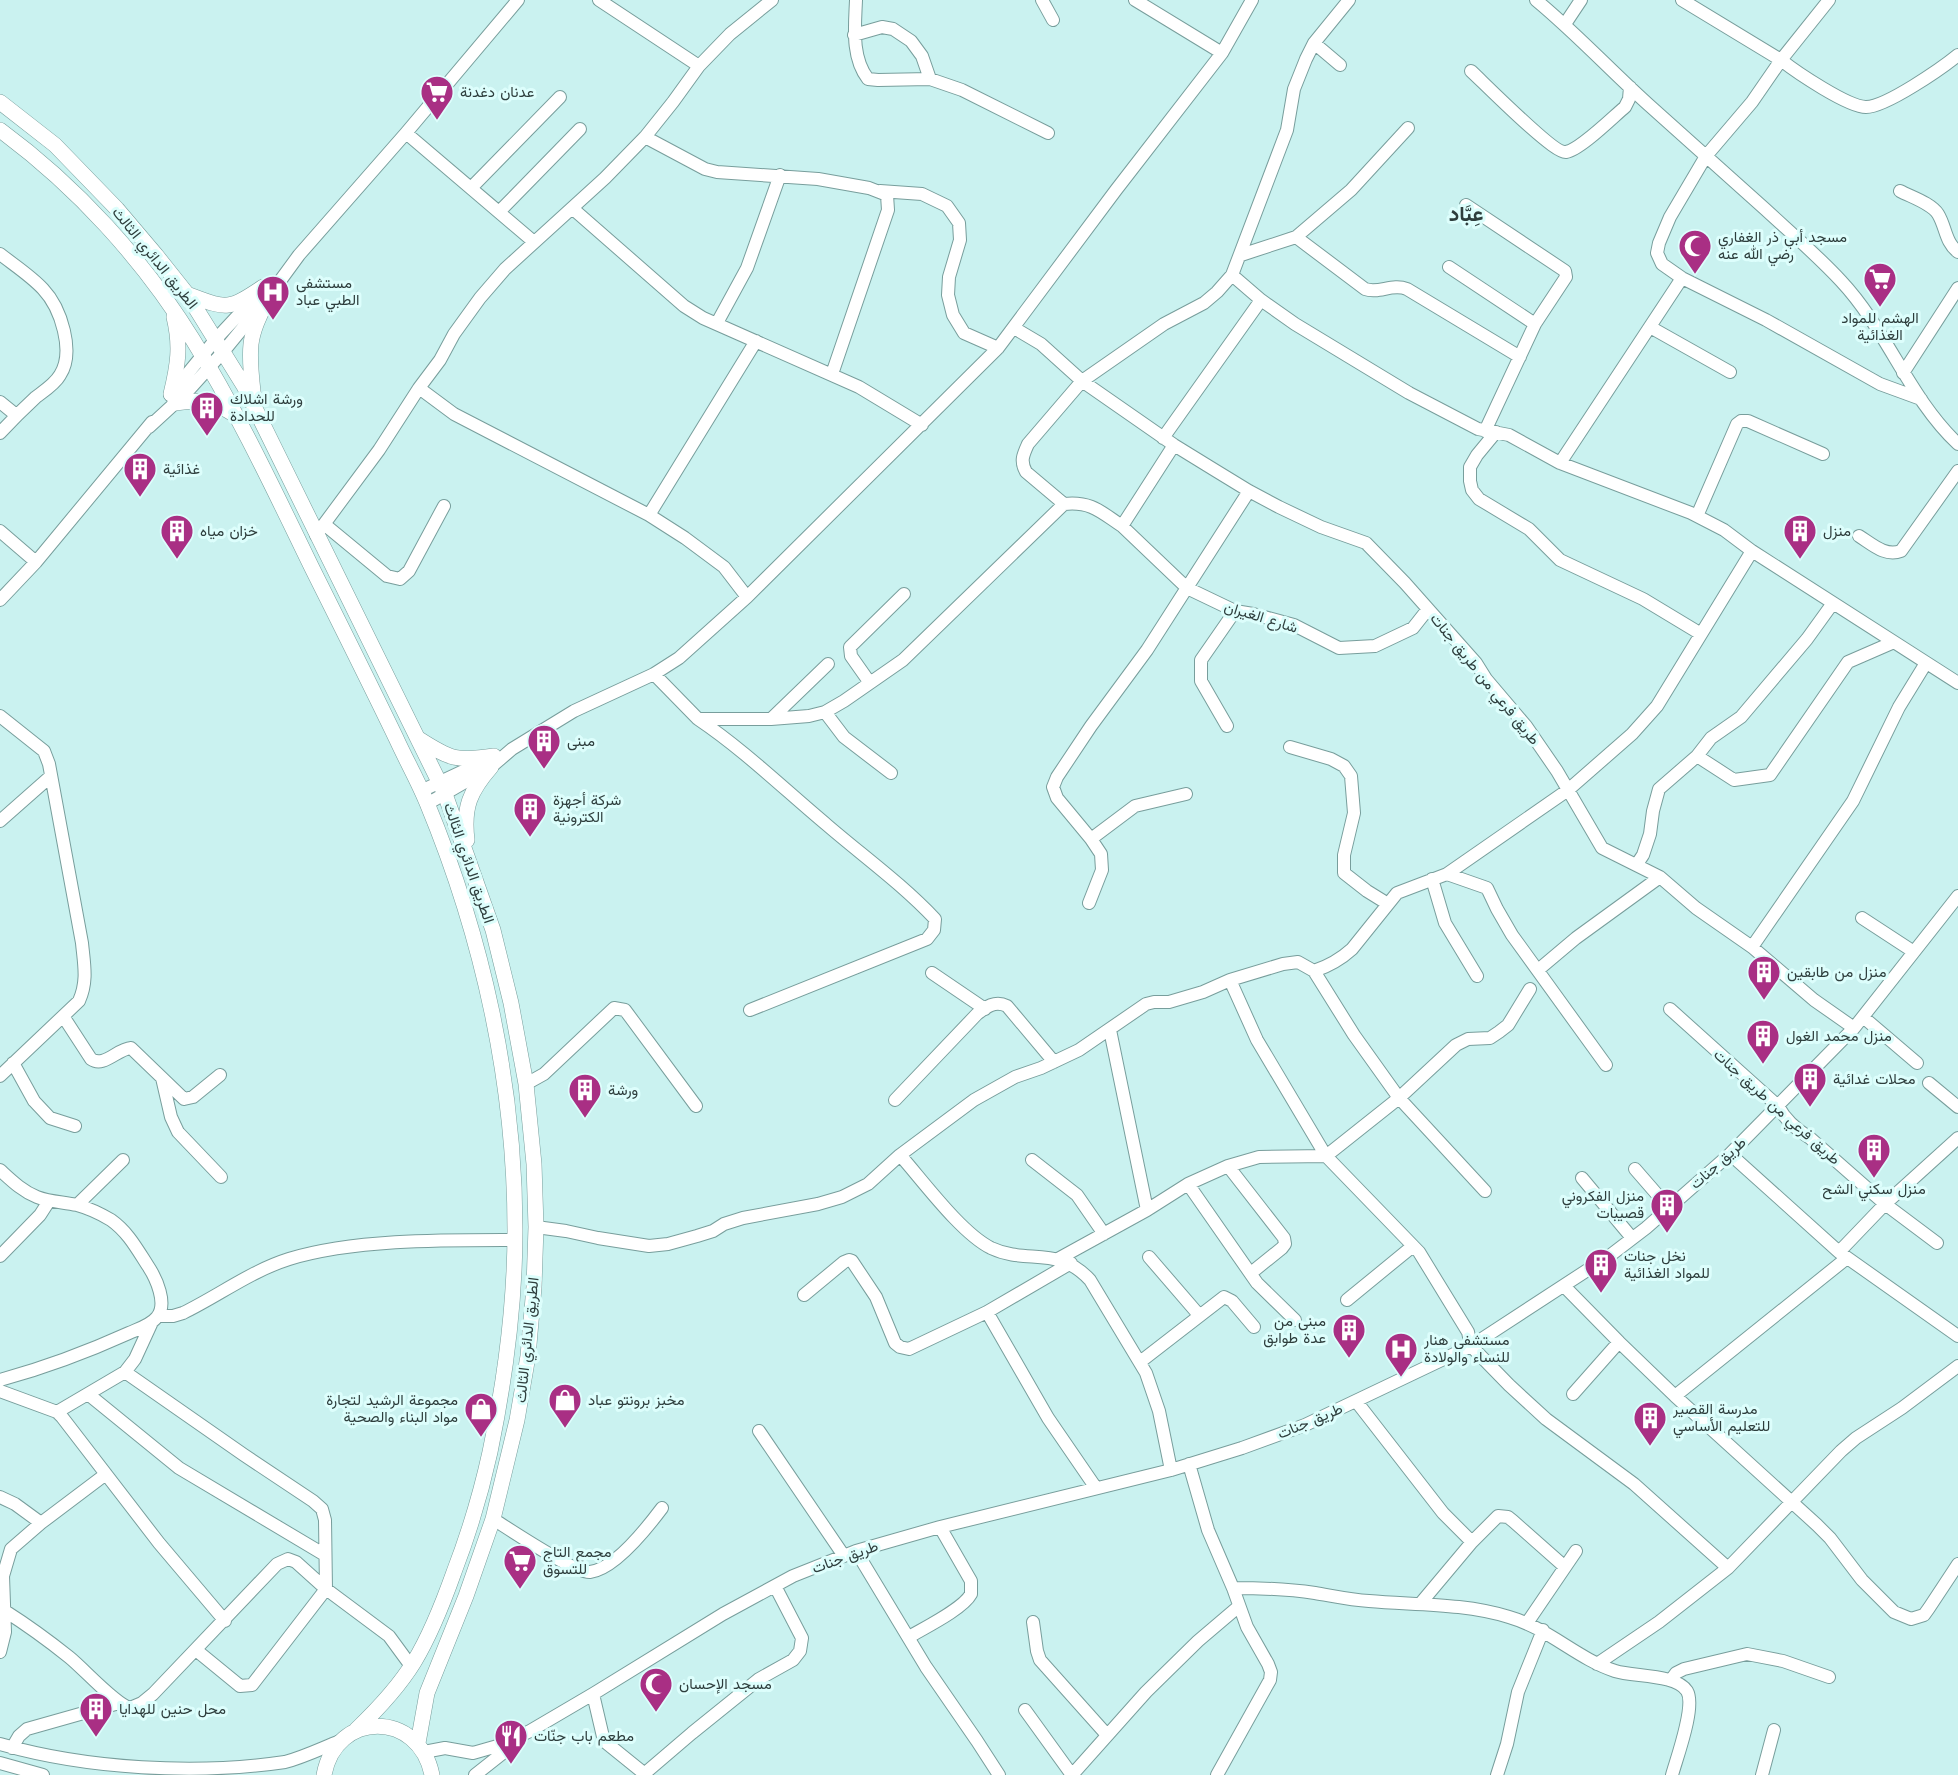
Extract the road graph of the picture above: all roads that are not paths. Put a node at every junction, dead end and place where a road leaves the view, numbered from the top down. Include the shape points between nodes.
1 (518, 0) edge
2 (599, 0) edge
3 (772, 0) edge
4 (856, 0) edge
5 (1042, 0) edge
6 (1135, 0) edge
7 (1252, 0) edge
8 (1349, 0) edge
9 (1536, 0) edge
10 (1581, 0) edge
11 (1682, 0) edge
12 (1829, 0) edge
13 (1053, 20) dead end
14 (1565, 24) junction
15 (855, 35) junction
16 (1314, 43) junction
17 (1222, 53) junction
18 (1958, 55) edge
19 (1781, 60) junction
20 (1340, 65) dead end
21 (699, 66) junction
22 (1471, 71) dead end
23 (930, 79) junction
24 (1630, 87) junction
25 (560, 97) dead end
26 (0, 102) edge
27 (1408, 128) dead end
28 (580, 129) dead end
29 (0, 130) edge
30 (406, 133) junction
31 (1048, 133) dead end
32 (645, 137) junction
33 (1706, 156) junction
34 (780, 175) junction
35 (471, 188) junction
36 (879, 191) junction
37 (1900, 191) dead end
38 (1466, 205) dead end
39 (573, 208) junction
40 (499, 212) junction
41 (1296, 237) junction
42 (534, 242) junction
43 (1958, 252) edge
44 (0, 254) edge
45 (1241, 255) junction
46 (1449, 267) dead end
47 (1232, 275) junction
48 (1682, 278) junction
49 (1958, 288) edge
50 (266, 292) junction
51 (188, 294) junction
52 (1261, 300) junction
53 (172, 308) junction
54 (717, 323) junction
55 (1535, 324) junction
56 (1650, 327) junction
57 (1014, 328) junction
58 (756, 341) junction
59 (220, 345) junction
60 (998, 348) junction
61 (1520, 357) junction
62 (206, 361) junction
63 (1730, 372) dead end
64 (1904, 372) junction
65 (832, 374) junction
66 (1082, 381) junction
67 (418, 388) junction
68 (173, 399) junction
69 (1921, 399) junction
70 (0, 402) edge
71 (256, 409) junction
72 (16, 415) junction
73 (236, 416) junction
74 (922, 425) junction
75 (1491, 431) junction
76 (0, 433) edge
77 (1163, 438) junction
78 (1958, 444) edge
79 (1174, 445) junction
80 (1823, 454) dead end
81 (1560, 463) junction
82 (1958, 471) edge
83 (1249, 492) junction
84 (1064, 504) junction
85 (444, 507) dead end
86 (649, 515) junction
87 (1697, 516) junction
88 (1122, 526) junction
89 (320, 529) junction
90 (0, 531) edge
91 (1859, 536) dead end
92 (1752, 551) junction
93 (36, 562) junction
94 (1187, 588) junction
95 (904, 594) dead end
96 (747, 597) junction
97 (0, 600) edge
98 (1833, 603) junction
99 (1428, 609) junction
100 (1234, 612) junction
101 (1701, 634) junction
102 (1894, 642) junction
103 (1926, 663) junction
104 (828, 664) dead end
105 (654, 674) junction
106 (870, 683) junction
107 (1958, 683) edge
108 (825, 712) junction
109 (0, 716) edge
110 (698, 719) junction
111 (771, 719) junction
112 (1227, 726) dead end
113 (418, 738) junction
114 (1290, 747) dead end
115 (1697, 756) junction
116 (493, 761) junction
117 (891, 773) dead end
118 (51, 776) junction
119 (442, 788) junction
120 (1568, 790) junction
121 (1186, 794) dead end
122 (424, 797) junction
123 (0, 821) edge
124 (1091, 839) junction
125 (469, 861) junction
126 (1637, 864) junction
127 (1447, 874) junction
128 (1660, 877) junction
129 (1432, 879) junction
130 (1958, 896) edge
131 (1089, 903) dead end
132 (1388, 904) junction
133 (1862, 918) dead end
134 (1752, 947) junction
135 (1914, 952) junction
136 (1538, 970) junction
137 (1314, 971) junction
138 (932, 973) dead end
139 (1477, 976) dead end
140 (1230, 980) junction
141 (1530, 989) dead end
142 (985, 1009) junction
143 (1670, 1009) dead end
144 (750, 1010) dead end
145 (63, 1016) junction
146 (1863, 1017) junction
147 (1854, 1028) junction
148 (1110, 1030) junction
149 (1054, 1062) junction
150 (13, 1063) junction
151 (1917, 1063) dead end
152 (1606, 1065) dead end
153 (220, 1075) dead end
154 (0, 1076) edge
155 (162, 1077) junction
156 (1929, 1083) dead end
157 (526, 1084) junction
158 (1399, 1098) junction
159 (895, 1100) dead end
160 (696, 1106) dead end
161 (1778, 1106) junction
162 (1958, 1107) edge
163 (75, 1126) dead end
164 (1958, 1138) edge
165 (1730, 1154) junction
166 (900, 1155) junction
167 (1326, 1156) junction
168 (123, 1160) dead end
169 (1032, 1160) dead end
170 (1228, 1166) junction
171 (1635, 1169) dead end
172 (0, 1170) edge
173 (221, 1177) dead end
174 (1582, 1178) dead end
175 (1188, 1184) junction
176 (1485, 1191) dead end
177 (49, 1201) junction
178 (1886, 1204) junction
179 (77, 1205) junction
180 (1668, 1207) junction
181 (1147, 1210) junction
182 (536, 1227) junction
183 (1104, 1234) junction
184 (1632, 1238) junction
185 (515, 1240) junction
186 (1937, 1243) dead end
187 (1413, 1246) junction
188 (1843, 1255) junction
189 (0, 1256) edge
190 (1149, 1257) dead end
191 (1058, 1259) junction
192 (1071, 1263) junction
193 (1251, 1274) junction
194 (1564, 1286) junction
195 (804, 1295) dead end
196 (1347, 1300) dead end
197 (987, 1312) junction
198 (1199, 1315) junction
199 (156, 1319) junction
200 (1295, 1320) dead end
201 (1254, 1328) dead end
202 (1958, 1336) edge
203 (1619, 1342) junction
204 (1472, 1346) junction
205 (1140, 1362) junction
206 (1958, 1366) edge
207 (125, 1372) junction
208 (0, 1380) edge
209 (0, 1391) edge
210 (88, 1394) junction
211 (1573, 1394) dead end
212 (1675, 1396) junction
213 (1356, 1401) junction
214 (57, 1412) junction
215 (759, 1431) dead end
216 (1189, 1464) junction
217 (1171, 1470) junction
218 (106, 1474) junction
219 (1096, 1488) junction
220 (0, 1497) edge
221 (1793, 1501) junction
222 (662, 1509) dead end
223 (493, 1519) junction
224 (40, 1523) junction
225 (940, 1527) junction
226 (1472, 1542) junction
227 (856, 1551) junction
228 (1576, 1551) dead end
229 (325, 1555) junction
230 (844, 1556) junction
231 (1958, 1564) edge
232 (1565, 1566) junction
233 (1728, 1568) junction
234 (1, 1575) edge
235 (775, 1586) junction
236 (1233, 1588) junction
237 (326, 1589) junction
238 (1420, 1604) junction
239 (1238, 1607) junction
240 (5, 1611) junction
241 (225, 1621) junction
242 (1033, 1622) dead end
243 (1527, 1623) junction
244 (1543, 1630) junction
245 (909, 1637) junction
246 (196, 1650) junction
247 (0, 1652) edge
248 (1597, 1664) junction
249 (411, 1666) junction
250 (1829, 1677) dead end
251 (1671, 1680) junction
252 (593, 1694) junction
253 (118, 1703) junction
254 (1025, 1710) dead end
255 (356, 1730) junction
256 (1774, 1730) dead end
257 (530, 1731) junction
258 (1107, 1735) junction
259 (340, 1741) junction
260 (6, 1746) edge
261 (421, 1748) junction
262 (0, 1763) edge
263 (43, 1775) edge
264 (324, 1775) edge
265 (432, 1775) edge
266 (475, 1775) edge
267 (645, 1775) edge
268 (999, 1775) edge
269 (1072, 1775) edge
270 (1217, 1775) edge
271 (1497, 1775) edge
272 (1672, 1775) edge
273 (1762, 1775) edge

1 - 30 street
2 - 21 street
3 - 21 street
4 - 15 street
5 - 13 street
6 - 17 street
7 - 17 street
8 - 16 street
9 - 14 street
10 - 14 street
11 - 19 street
12 - 19 street
14 - 24 street
15 - 23 street via 882,27 893,29 911,41 922,56
15 - 23 street via 860,68 868,79
16 - 20 street
16 - 45 street via 1294,88 1287,129
17 - 57 street
18 - 19 street via 1901,93 1866,107 1853,105
19 - 33 street
21 - 32 street
22 - 24 street via 1545,140 1558,151 1566,152 1579,146 1625,107
23 - 31 street via 962,90
24 - 33 street
25 - 35 street
26 - 51 main road, الطريق الدائري الثالث via 55,145 117,209
27 - 41 street via 1351,190
28 - 40 street
29 - 53 main road, الطريق الدائري الثالث via 56,174 97,216
30 - 35 street
30 - 50 street
32 - 34 street via 705,169
32 - 39 street
33 - 48 street via 1670,217 1657,253 1662,264
33 - 64 street via 1842,282 1862,305
34 - 36 street
34 - 54 street via 751,259
35 - 40 street
36 - 60 street via 922,194 947,206 959,224 960,240 948,294 953,315 964,333
36 - 65 street via 887,195 888,210
37 - 43 street via 1933,208
38 - 55 street via 1565,271 1566,277
39 - 42 street
39 - 54 street via 684,306
40 - 42 street
41 - 45 street
41 - 61 street via 1365,289 1407,289
42 - 67 street via 480,298
44 - 72 street via 48,295 65,336 65,364 60,377
45 - 47 street
46 - 55 street
47 - 52 street
47 - 66 street via 1204,303 1164,324
48 - 56 street
48 - 69 street via 1880,384
49 - 64 street
50 - 51 main road via 227,306
50 - 59 street
50 - 71 main road via 251,342
51 - 59 main road, الطريق الدائري الثالث
52 - 75 street via 1409,393
52 - 77 street
53 - 62 main road, الطريق الدائري الثالث
53 - 68 main road via 179,350
54 - 58 street
55 - 61 street
56 - 63 street
56 - 81 street
57 - 60 street
57 - 66 street, طريق فرعي من طريق جنات via 1041,344
58 - 65 street
58 - 86 street
59 - 62 street
59 - 71 main road, الطريق الدائري الثالث
60 - 74 street
61 - 75 street
62 - 68 street
62 - 73 main road, الطريق الدائري الثالث
64 - 69 street
65 - 74 street
66 - 77 street, طريق فرعي من طريق جنات
66 - 84 street via 1022,456 1026,472
67 - 86 street via 454,414
67 - 89 street via 379,450
68 - 73 main road via 209,402
68 - 93 street
69 - 78 street
70 - 72 street
71 - 89 main road, الطريق الدائري الثالث
72 - 76 street
73 - 122 main road, الطريق الدائري الثالث
74 - 96 street
75 - 81 street via 1519,439
75 - 101 street via 1470,467 1472,490 1479,499 1529,529 1560,560 1643,599
77 - 79 street, طريق فرعي من طريق جنات
79 - 83 street, طريق فرعي من طريق جنات
79 - 88 street
80 - 87 street via 1748,420 1741,421
81 - 87 street
82 - 91 street via 1900,551 1885,553
83 - 94 street
83 - 99 street, طريق فرعي من طريق جنات via 1366,543
84 - 88 street, شارع الغيران via 1092,506
84 - 106 street via 903,660
85 - 89 street via 410,571 400,579 387,576
86 - 96 street via 724,567
87 - 92 street
88 - 94 street, شارع الغيران
89 - 113 main road, الطريق الدائري الثالث
90 - 93 street
92 - 98 street
92 - 101 street
93 - 97 street
94 - 100 street, شارع الغيران
94 - 124 street via 1053,787 1057,798
95 - 106 street via 850,647 851,656
96 - 105 street via 679,658
98 - 102 street
98 - 115 street via 1741,717 1711,738
99 - 100 street, شارع الغيران via 1413,628 1375,646 1339,648 1294,625
99 - 120 street, طريق فرعي من طريق جنات via 1526,726
100 - 112 street via 1201,660 1201,681
101 - 120 street via 1657,706 1632,734
102 - 103 street
102 - 115 street via 1848,662 1770,775 1734,780
103 - 107 street
103 - 134 street via 1899,707 1853,801
104 - 111 street
105 - 110 street
105 - 116 street via 574,711
106 - 108 street
108 - 111 street
108 - 117 street via 844,738
109 - 118 street via 44,751
110 - 111 street
110 - 144 street via 729,740 918,900 935,919 934,930 927,939
113 - 116 main road via 451,758
113 - 119 main road, الطريق الدائري الثالث
114 - 132 street via 1331,759 1352,776 1354,813 1344,873
115 - 126 street via 1659,789 1650,834
116 - 119 street
116 - 125 main road via 470,794 465,829
118 - 123 street
118 - 145 street via 85,970 79,1001
119 - 122 street
119 - 125 main road, الطريق الدائري الثالث
120 - 126 street, طريق فرعي من طريق جنات via 1602,848
120 - 127 street
121 - 124 street via 1135,806
122 - 185 main road, الطريق الدائري الثالث via 474,939 495,1027 513,1150
124 - 131 street via 1101,854 1102,870
125 - 157 main road, الطريق الدائري الثالث via 493,930
126 - 128 street, طريق فرعي من طريق جنات
127 - 129 street
127 - 136 street via 1487,888 1512,935
128 - 134 street, طريق فرعي من طريق جنات
128 - 136 street
129 - 132 street via 1397,893
129 - 139 street via 1445,923
130 - 135 street, طريق جنات
132 - 137 street via 1344,956
133 - 135 street
134 - 147 street, طريق فرعي من طريق جنات
135 - 146 street, طريق جنات
136 - 152 street
137 - 140 street via 1298,962
137 - 158 street
138 - 142 street
140 - 148 street via 1169,1002 1146,1004
140 - 167 street via 1257,1040
141 - 158 street via 1508,1025 1490,1038 1461,1041
142 - 149 street via 998,1004 1007,1006
142 - 159 street
143 - 161 street, طريق فرعي من طريق جنات
145 - 150 street
145 - 155 street via 91,1059 100,1062 130,1048
146 - 147 street, طريق جنات
146 - 151 street
147 - 161 street, طريق جنات
148 - 149 street
148 - 181 street
149 - 166 street via 974,1100
150 - 154 street
150 - 163 street via 34,1101 50,1118
153 - 155 street via 193,1097 184,1099
155 - 173 street via 177,1132
156 - 162 street
157 - 160 street via 544,1074 614,1008 619,1008 625,1010
157 - 182 main road, الطريق الدائري الثالث
158 - 167 street
158 - 176 street
161 - 165 street, طريق جنات
161 - 178 street, طريق فرعي من طريق جنات via 1798,1130
164 - 178 street
165 - 180 street, طريق جنات
165 - 188 street
166 - 182 street via 868,1184 842,1197 743,1218 668,1244 649,1246
166 - 191 street via 953,1216 992,1248
167 - 170 street via 1259,1157
167 - 187 street
168 - 179 street
169 - 183 street via 1077,1195
170 - 175 street
170 - 193 street via 1284,1238 1282,1248
171 - 180 street
172 - 177 street via 24,1190
174 - 184 street
175 - 181 street
175 - 193 street
177 - 179 street
177 - 189 street
178 - 186 street, طريق فرعي من طريق جنات
178 - 188 street
179 - 199 street via 111,1220 128,1234 160,1291 161,1306
180 - 184 street, طريق جنات
181 - 183 street
182 - 223 main road, الطريق الدائري الثالث via 528,1356
183 - 191 street
184 - 194 street, طريق جنات
185 - 199 street via 376,1244 307,1255 263,1270 183,1313
185 - 249 main road, الطريق الدائري الثالث via 503,1381 487,1464 442,1605
187 - 196 street
187 - 204 street via 1463,1323
188 - 202 street
188 - 212 street
190 - 198 street
191 - 192 street
192 - 197 street
192 - 205 street via 1096,1287
193 - 200 street
194 - 203 street
194 - 204 street, طريق جنات
195 - 197 street via 844,1262 852,1261 876,1297 891,1337 897,1345 909,1349
197 - 219 street via 1048,1418
198 - 201 street via 1227,1297
198 - 205 street
199 - 207 street
199 - 208 street via 66,1359
203 - 211 street
203 - 212 street
204 - 213 street, طريق جنات
204 - 233 street via 1546,1419 1634,1484
205 - 217 street via 1159,1411
206 - 221 street via 1856,1438
207 - 210 street
207 - 229 street via 313,1500 322,1509 325,1520
209 - 214 street
210 - 214 street
210 - 229 street via 179,1468
212 - 221 street
213 - 216 street, طريق جنات via 1305,1425
213 - 226 street via 1443,1513
214 - 218 street
215 - 230 street
216 - 217 street, طريق جنات
216 - 236 street via 1202,1514
217 - 219 street, طريق جنات
218 - 224 street
218 - 241 street
219 - 225 street, طريق جنات
220 - 224 street
221 - 231 street via 1830,1538 1868,1586 1894,1611 1911,1619 1924,1615
221 - 233 street
222 - 223 street via 626,1550 603,1569 587,1573
223 - 261 main road, الطريق الدائري الثالث via 427,1693
224 - 234 street via 11,1549
225 - 227 street, طريق جنات
225 - 245 street via 971,1581 971,1594 946,1616
226 - 232 street via 1498,1516 1503,1516
226 - 238 street
227 - 230 street, طريق جنات
227 - 245 street
228 - 232 street
229 - 237 street
230 - 235 street, طريق جنات
232 - 243 street
233 - 248 street
234 - 240 street
235 - 252 street, طريق جنات
235 - 267 street via 802,1638 800,1650 793,1660 759,1679
236 - 238 street
236 - 239 street
237 - 241 street via 296,1562 283,1560
237 - 246 street via 252,1685 240,1686
237 - 249 street via 389,1636
238 - 243 street via 1474,1610
239 - 258 street via 1184,1654
239 - 270 street via 1271,1672
240 - 247 street
240 - 253 street via 68,1656
241 - 246 street
242 - 258 street via 1038,1657
243 - 244 street
244 - 248 street
244 - 271 street via 1518,1692
245 - 268 street
246 - 253 street via 142,1703 130,1708
248 - 251 street via 1629,1675
249 - 255 main road, الطريق الدائري الثالث via 391,1694
250 - 251 street via 1767,1656 1746,1654 1684,1669
251 - 272 street via 1683,1686 1691,1702
252 - 257 street, طريق جنات
252 - 267 street via 604,1741
253 - 260 street via 27,1728
254 - 269 street
255 - 259 main road, الطريق الدائري الثالث
255 - 261 main road via 369,1726 396,1729
256 - 273 street
257 - 261 street via 501,1745 473,1752
257 - 266 street
258 - 269 street
259 - 260 street via 272,1766 198,1773 102,1768
259 - 264 main road
261 - 265 main road
262 - 263 street

